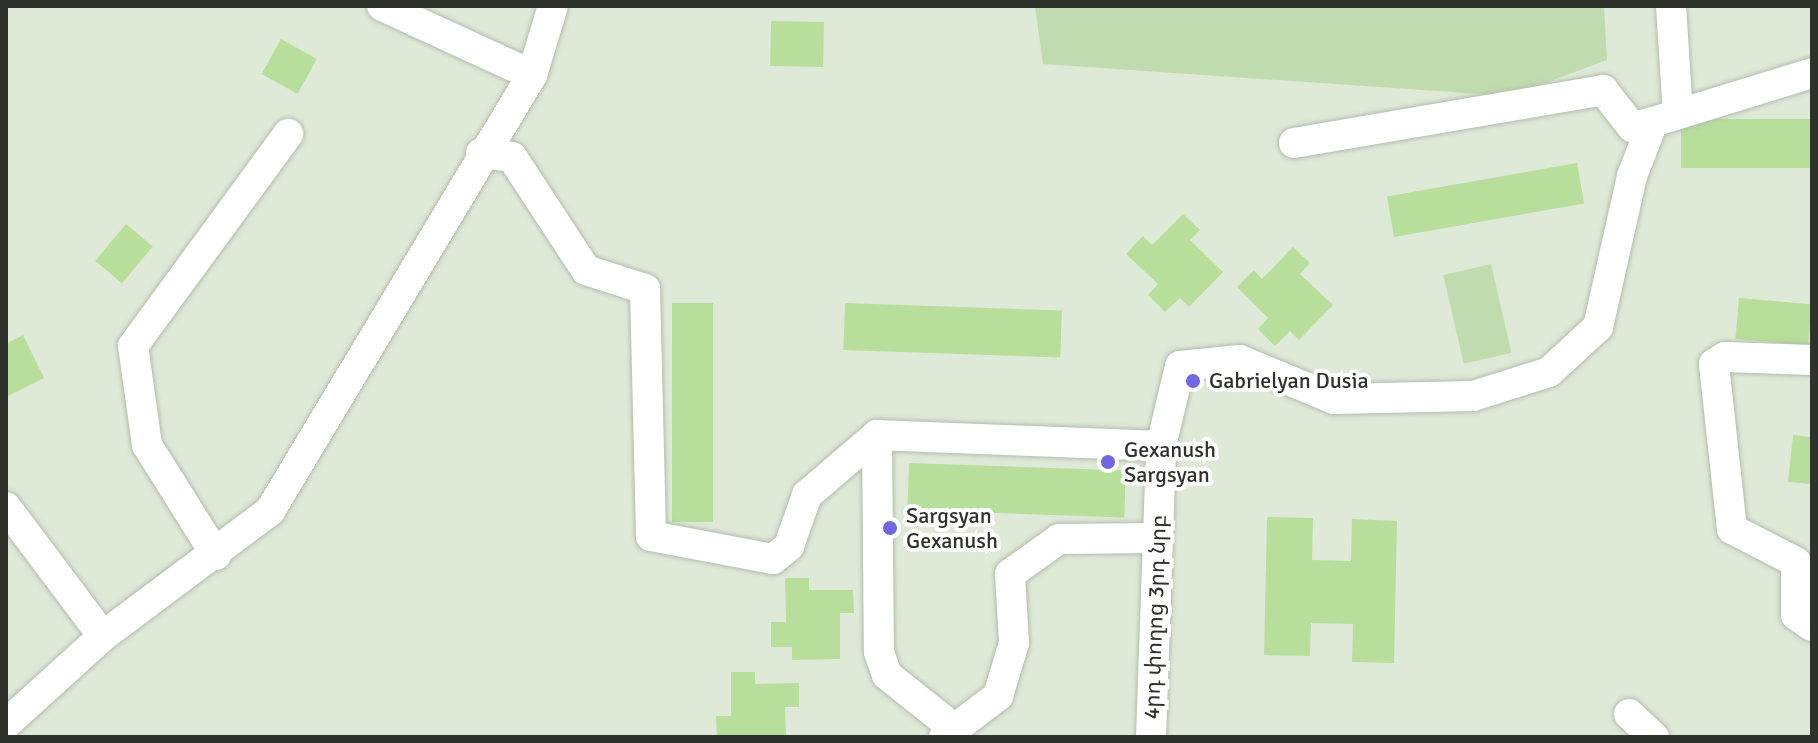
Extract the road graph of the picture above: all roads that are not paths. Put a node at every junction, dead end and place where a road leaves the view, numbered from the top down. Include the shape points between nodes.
1 (382, 6) edge
2 (553, 6) edge
3 (1671, 6) edge
4 (1812, 73) edge
5 (532, 75) junction
6 (1665, 118) junction
7 (288, 134) dead end
8 (1294, 143) dead end
9 (481, 153) junction
10 (1812, 360) edge
11 (877, 435) junction
12 (1161, 446) junction
13 (6, 507) edge
14 (1156, 538) junction
15 (216, 555) junction
16 (1812, 626) edge
17 (103, 636) junction
18 (1629, 714) dead end
19 (11, 727) edge
20 (950, 733) edge
21 (1151, 737) edge
22 (1654, 737) edge

1 - 5 street
2 - 5 street
3 - 6 street
4 - 6 street
5 - 9 street
6 - 8 street via 1632,127 1603,90
6 - 12 street, 4րդ փողոց 3րդ նրբ via 1632,176 1598,327 1549,372 1473,396 1334,399 1240,360 1180,366
7 - 15 street via 133,346 147,445
9 - 11 street via 512,157 586,270 645,289 651,536 773,559 789,546 807,495
9 - 15 street via 270,511
10 - 16 street via 1725,357 1714,364 1732,529 1796,562 1796,615
11 - 12 street
11 - 20 street via 879,652 887,675
12 - 14 street, 4րդ փողոց 3րդ նրբ
13 - 17 street
14 - 20 street via 1059,539 1010,574 1014,643 998,696
14 - 21 street, 4րդ փողոց 3րդ նրբ
15 - 17 street
17 - 19 street
18 - 22 street

